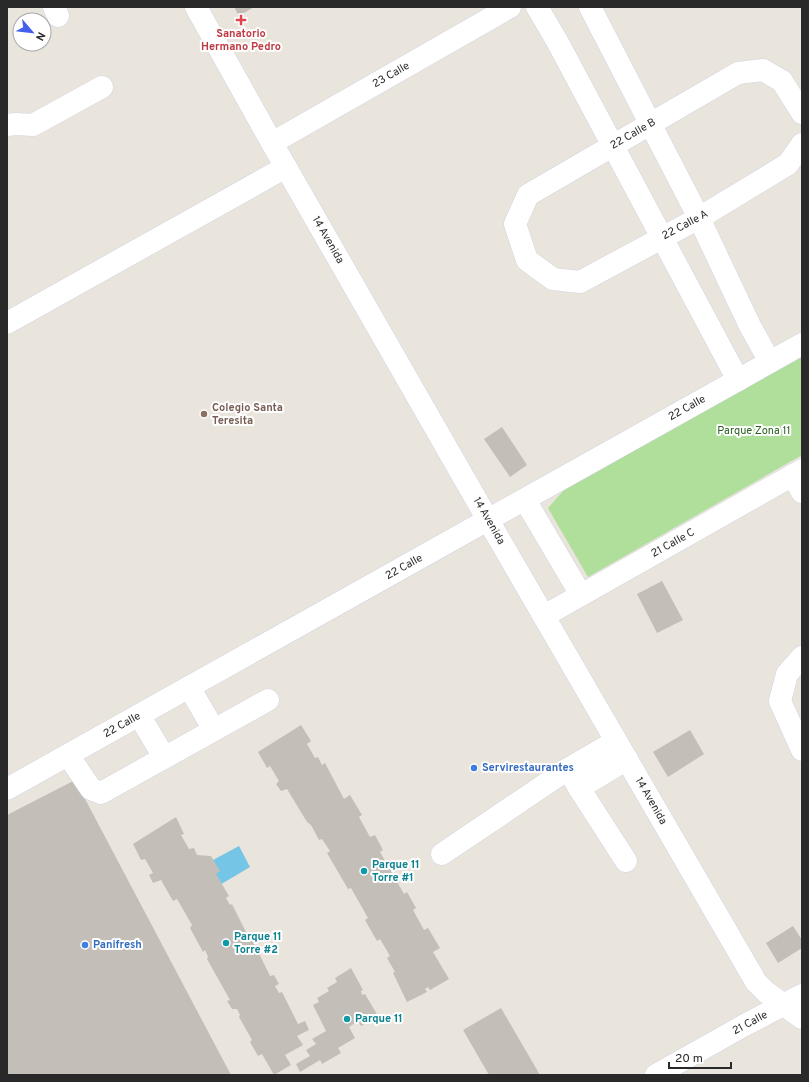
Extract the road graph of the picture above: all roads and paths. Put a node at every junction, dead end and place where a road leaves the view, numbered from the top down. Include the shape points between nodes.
1 (196, 7) edge
2 (510, 7) edge
3 (537, 7) edge
4 (590, 7) edge
5 (102, 87) dead end
6 (802, 113) edge
7 (10, 119) edge
8 (651, 123) junction
9 (272, 143) junction
10 (802, 144) edge
11 (612, 146) junction
12 (286, 167) junction
13 (699, 218) junction
14 (661, 238) junction
15 (580, 282) joint
16 (7, 323) edge
17 (802, 344) edge
18 (770, 362) junction
19 (738, 380) junction
20 (799, 479) edge
21 (524, 500) junction
22 (488, 520) junction
23 (581, 595) junction
24 (544, 616) junction
25 (802, 657) edge
26 (189, 687) junction
27 (268, 700) dead end
28 (139, 715) junction
29 (214, 730) junction
30 (616, 741) junction
31 (802, 750) edge
32 (68, 755) junction
33 (164, 757) junction
34 (627, 759) junction
35 (568, 769) junction
36 (579, 788) junction
37 (7, 789) edge
38 (442, 854) dead end
39 (626, 861) dead end
40 (793, 1000) edge
41 (802, 1018) edge
42 (656, 1075) edge

1 - 9 street, 14 Avenida
2 - 9 street, 23 Calle
3 - 11 street
4 - 8 street
5 - 7 street via 33,125
6 - 8 street, 22 Calle B via 782,81 763,70 738,73
8 - 11 street, 22 Calle B
8 - 13 street
9 - 12 street, 14 Avenida
10 - 13 street, 22 Calle A via 788,164
11 - 14 street
11 - 15 street, 22 Calle B via 528,195 515,224 527,260 553,279
12 - 16 street
12 - 22 street, 14 Avenida
13 - 14 street, 22 Calle A
13 - 18 street via 750,326
14 - 15 street, 22 Calle A
14 - 19 street
17 - 18 street, 22 Calle
18 - 19 street, 22 Calle
19 - 21 street, 22 Calle
20 - 23 street, 21 Calle C
21 - 22 street, 22 Calle
21 - 23 street
22 - 24 street, 14 Avenida
22 - 26 street, 22 Calle
23 - 24 street, 21 Calle C
24 - 30 street, 14 Avenida
25 - 31 street via 786,674 780,701
26 - 28 street, 22 Calle
26 - 29 street
27 - 29 street
28 - 32 street, 22 Calle
28 - 33 street
29 - 33 street
30 - 34 street, 14 Avenida
30 - 35 street
32 - 33 street via 90,789 101,793
32 - 37 street, 22 Calle
34 - 36 street
34 - 40 street, 14 Avenida via 756,982 766,992
35 - 36 street
35 - 38 street
36 - 39 street
40 - 41 street, 14 Avenida
40 - 42 street, 21 Calle

